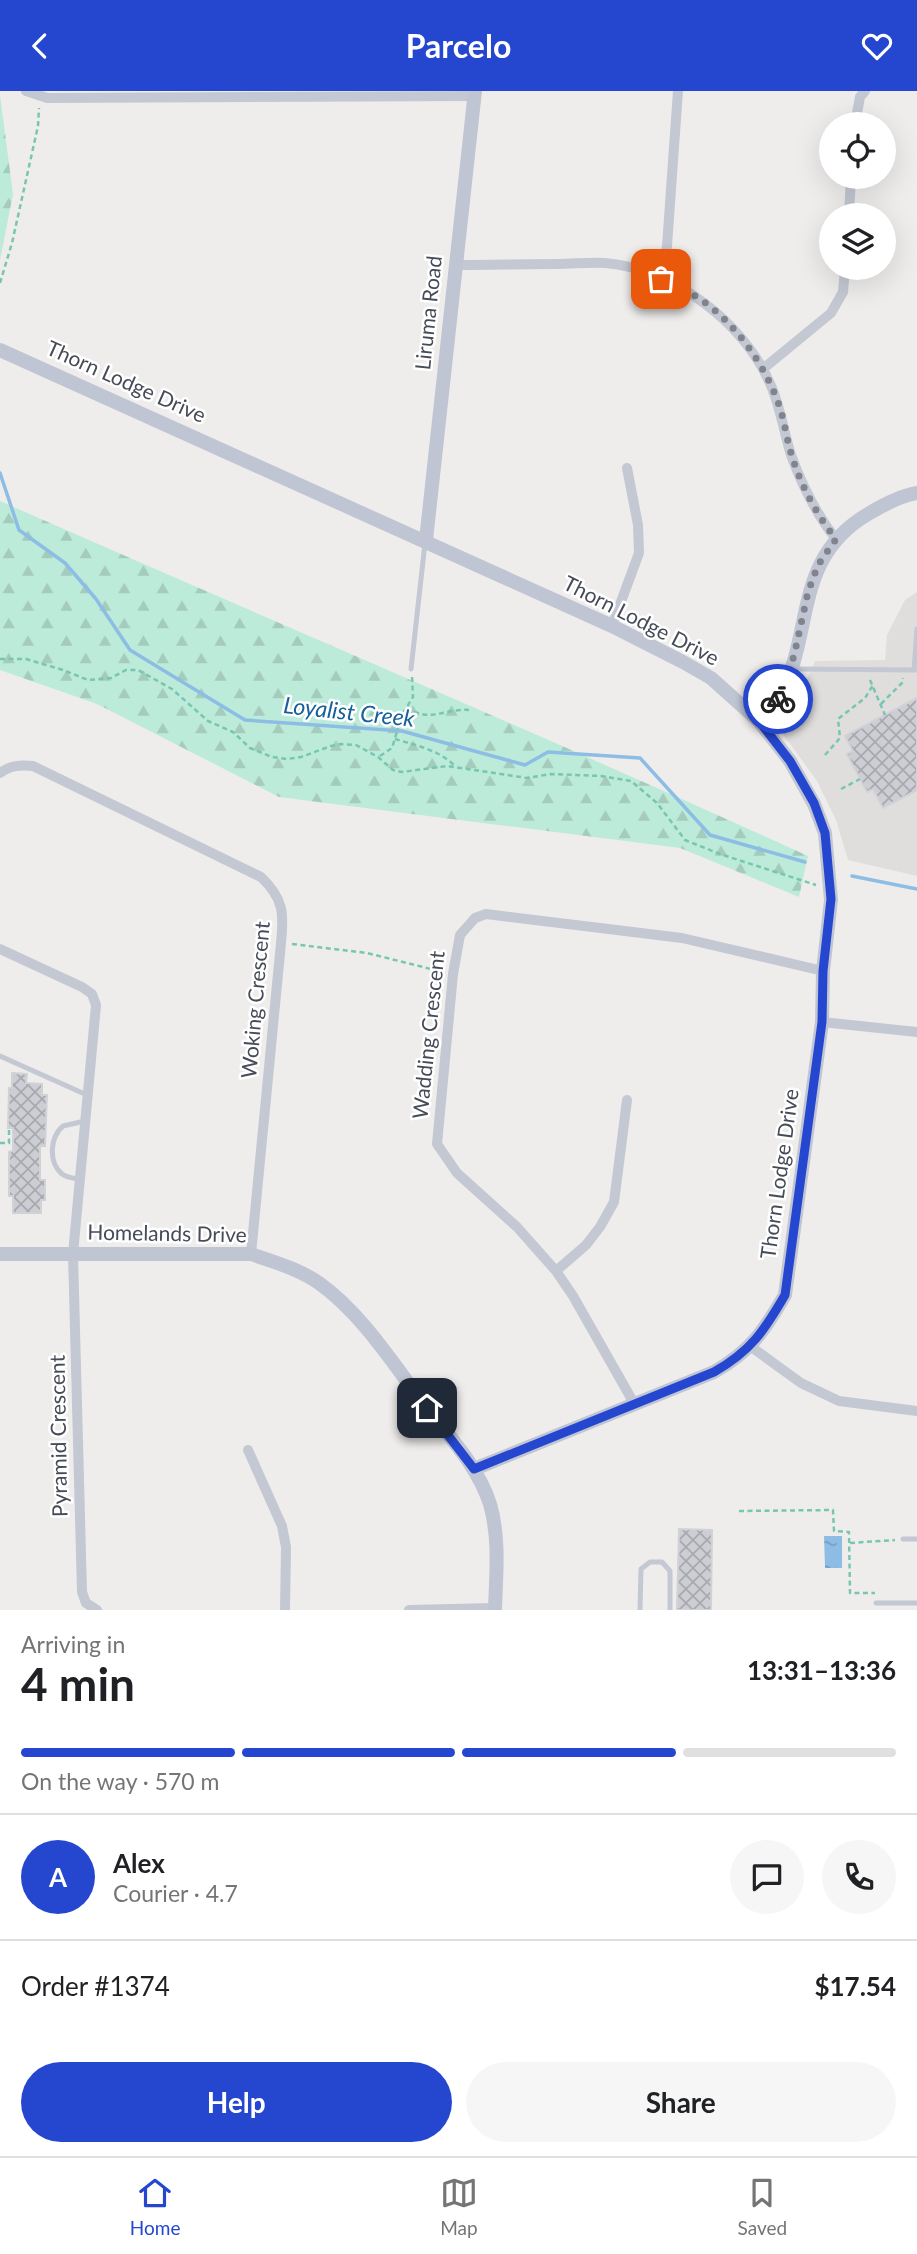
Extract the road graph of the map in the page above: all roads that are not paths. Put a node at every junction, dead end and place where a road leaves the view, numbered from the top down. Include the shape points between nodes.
1 (26, 91) edge
2 (678, 91) edge
3 (865, 91) edge
4 (475, 93) edge
5 (857, 112) edge
6 (456, 265) junction
7 (661, 279) junction
8 (844, 280) edge
9 (0, 350) edge
10 (763, 369) junction
11 (628, 468) dead end
12 (917, 493) edge
13 (836, 539) junction
14 (426, 540) junction
15 (612, 626) junction
16 (917, 629) edge
17 (411, 669) road end
18 (790, 669) junction
19 (915, 670) edge
20 (759, 721) junction
21 (0, 773) edge
22 (0, 949) edge
23 (823, 971) junction
24 (822, 1022) junction
25 (917, 1032) edge
26 (0, 1056) edge
27 (87, 1095) junction
28 (627, 1100) dead end
29 (85, 1121) junction
30 (80, 1179) junction
31 (0, 1254) edge
32 (74, 1254) junction
33 (251, 1254) junction
34 (556, 1271) junction
35 (750, 1346) junction
36 (635, 1405) junction
37 (917, 1411) edge
38 (248, 1450) dead end
39 (474, 1469) junction
40 (903, 1539) road end
41 (917, 1539) edge
42 (876, 1603) dead end
43 (917, 1603) edge
44 (495, 1609) edge
45 (97, 1610) edge
46 (285, 1610) edge
47 (409, 1610) edge
48 (640, 1610) edge
49 (670, 1610) edge

1 - 4 street via 40,97
2 - 7 street
3 - 5 street
4 - 6 street, Liruma Road
6 - 7 street via 606,263
6 - 14 street, Liruma Road
7 - 10 street via 700,299 745,343
8 - 10 street via 831,313
9 - 14 street, Thorn Lodge Drive
10 - 13 street via 814,508
11 - 15 street via 639,553
12 - 13 street via 857,520
13 - 18 street via 818,565 808,592
14 - 15 street, Thorn Lodge Drive
14 - 17 lane
15 - 20 street, Thorn Lodge Drive via 711,678
16 - 19 lane
18 - 19 lane
18 - 20 street via 776,704
20 - 23 street, Thorn Lodge Drive via 790,761 825,833 831,899
21 - 33 street, Woking Crescent via 8,767 33,767 261,877 280,901 284,915
22 - 27 street via 92,993 96,1005
23 - 24 street, Thorn Lodge Drive
23 - 34 street, Wadding Crescent via 682,938 486,914 475,918 460,935 453,974 437,1144 457,1173 517,1227
24 - 25 street
24 - 35 street, Thorn Lodge Drive via 785,1295
26 - 27 lane
27 - 29 street
28 - 34 street via 614,1202 586,1245
29 - 30 street
29 - 30 lane via 63,1126 53,1141 53,1158 60,1171
30 - 32 street
31 - 32 street, Homelands Drive
32 - 33 street, Homelands Drive
32 - 45 street, Pyramid Crescent via 82,1592 86,1603
33 - 39 street, Homelands Drive via 318,1283 348,1309
34 - 36 street, Wadding Crescent
35 - 36 street, Thorn Lodge Drive via 714,1372
35 - 37 street via 801,1383 839,1401
36 - 39 street, Thorn Lodge Drive
38 - 46 street via 282,1526
39 - 44 street, Homelands Drive via 490,1505 497,1551
40 - 41 lane
42 - 43 lane
44 - 47 street
48 - 49 lane via 641,1569 650,1562 663,1562 670,1571

